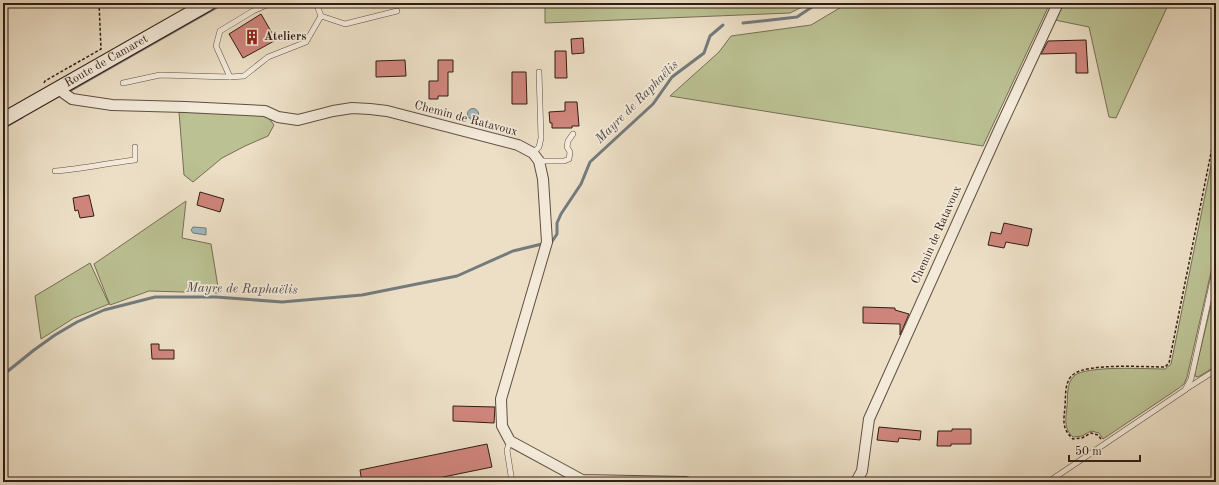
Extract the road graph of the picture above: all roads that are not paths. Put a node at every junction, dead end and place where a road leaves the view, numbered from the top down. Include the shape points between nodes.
1 (209, 3) edge
2 (271, 3) edge
3 (316, 3) edge
4 (1058, 3) edge
5 (397, 10) dead end
6 (321, 16) junction
7 (539, 72) dead end
8 (230, 77) junction
9 (123, 83) dead end
10 (58, 89) junction
11 (3, 120) edge
12 (573, 134) dead end
13 (135, 147) dead end
14 (536, 157) junction
15 (55, 171) dead end
16 (1216, 266) edge
17 (1216, 370) edge
18 (1185, 390) junction
19 (510, 441) junction
20 (512, 482) edge
21 (686, 482) edge
22 (856, 482) edge
23 (1048, 482) edge

1 - 10 main road, Route de Camaret
2 - 8 lane via 220,31 216,46
3 - 6 lane
4 - 22 street, Chemin de Ratavoux via 868,418 862,471
5 - 6 lane via 345,24
6 - 8 lane via 306,42 268,57 244,76
7 - 14 lane via 541,138
8 - 9 lane via 160,75
10 - 11 main road, Route de Camaret
10 - 14 street, Chemin de Ratavoux via 72,99 112,105 265,112 298,120 352,108 386,111 518,145
12 - 14 lane via 567,147 570,152 569,159 564,162
13 - 15 lane via 135,160
14 - 19 street via 544,179 547,242 501,399 502,426
16 - 18 lane via 1191,379
17 - 18 lane
18 - 23 lane
19 - 20 lane via 507,450
19 - 21 street via 582,480

